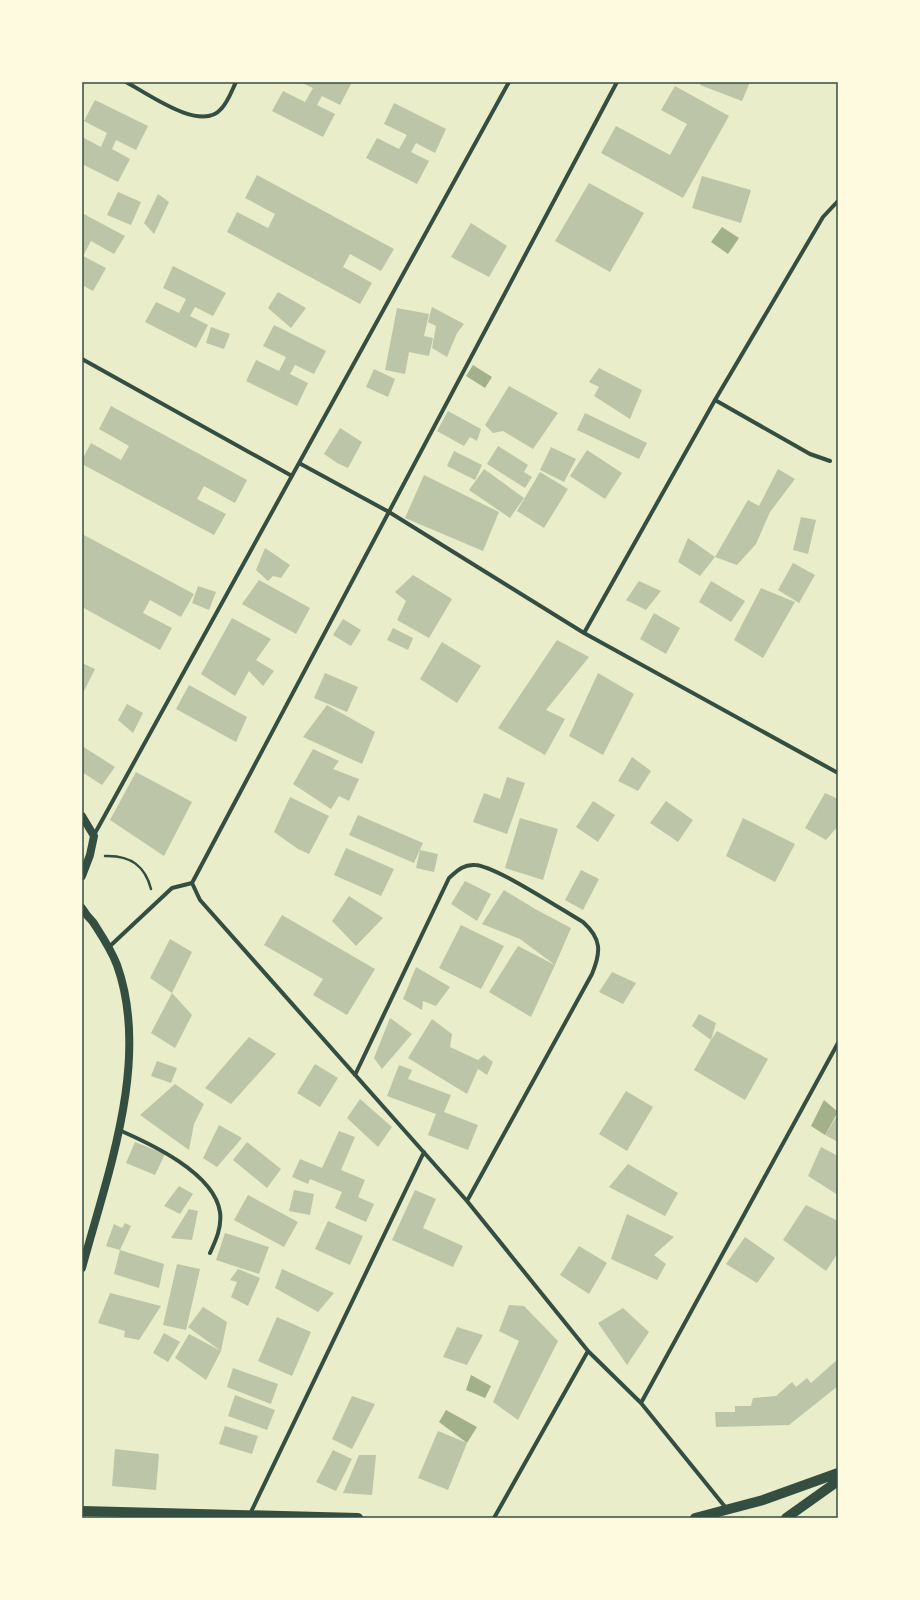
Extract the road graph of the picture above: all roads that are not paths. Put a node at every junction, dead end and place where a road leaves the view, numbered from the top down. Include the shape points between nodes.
1 (126, 82) edge
2 (236, 82) edge
3 (509, 82) edge
4 (617, 82) edge
5 (838, 200) edge
6 (82, 359) edge
7 (716, 400) junction
8 (830, 461) dead end
9 (299, 463) junction
10 (292, 476) junction
11 (388, 512) junction
12 (584, 633) junction
13 (838, 773) edge
14 (82, 816) edge
15 (94, 836) junction
16 (82, 876) edge
17 (192, 883) junction
18 (82, 908) edge
19 (109, 946) junction
20 (838, 1042) edge
21 (355, 1075) junction
22 (119, 1130) junction
23 (424, 1152) junction
24 (467, 1201) junction
25 (210, 1253) dead end
26 (82, 1268) edge
27 (588, 1351) junction
28 (641, 1403) junction
29 (838, 1472) edge
30 (838, 1481) edge
31 (728, 1510) junction
32 (82, 1511) edge
33 (249, 1516) edge
34 (358, 1518) edge
35 (494, 1518) edge
36 (695, 1518) edge
37 (786, 1518) edge

1 - 2 street via 188,115 200,117 221,110
3 - 9 street
4 - 11 street
5 - 7 street via 824,217
6 - 10 street
7 - 8 street via 810,454
7 - 12 street
9 - 10 street
9 - 11 street
10 - 15 street
11 - 12 street
11 - 17 street
12 - 13 street
14 - 15 main road
15 - 16 main road
17 - 19 street via 172,888
17 - 21 street via 200,900
18 - 19 main road
19 - 22 main road via 117,965 126,1001 129,1040 128,1079
20 - 28 street
21 - 23 street
21 - 24 street via 449,878 461,867 475,865 492,869 594,931 599,958 592,974
22 - 25 street via 166,1154 188,1169 213,1193 220,1213 220,1224 217,1239
22 - 26 main road
23 - 24 street
23 - 33 street
24 - 27 street
27 - 28 street
27 - 35 street
28 - 31 street
29 - 31 main road via 764,1500
30 - 37 main road
31 - 36 main road
32 - 33 main road
33 - 34 main road

